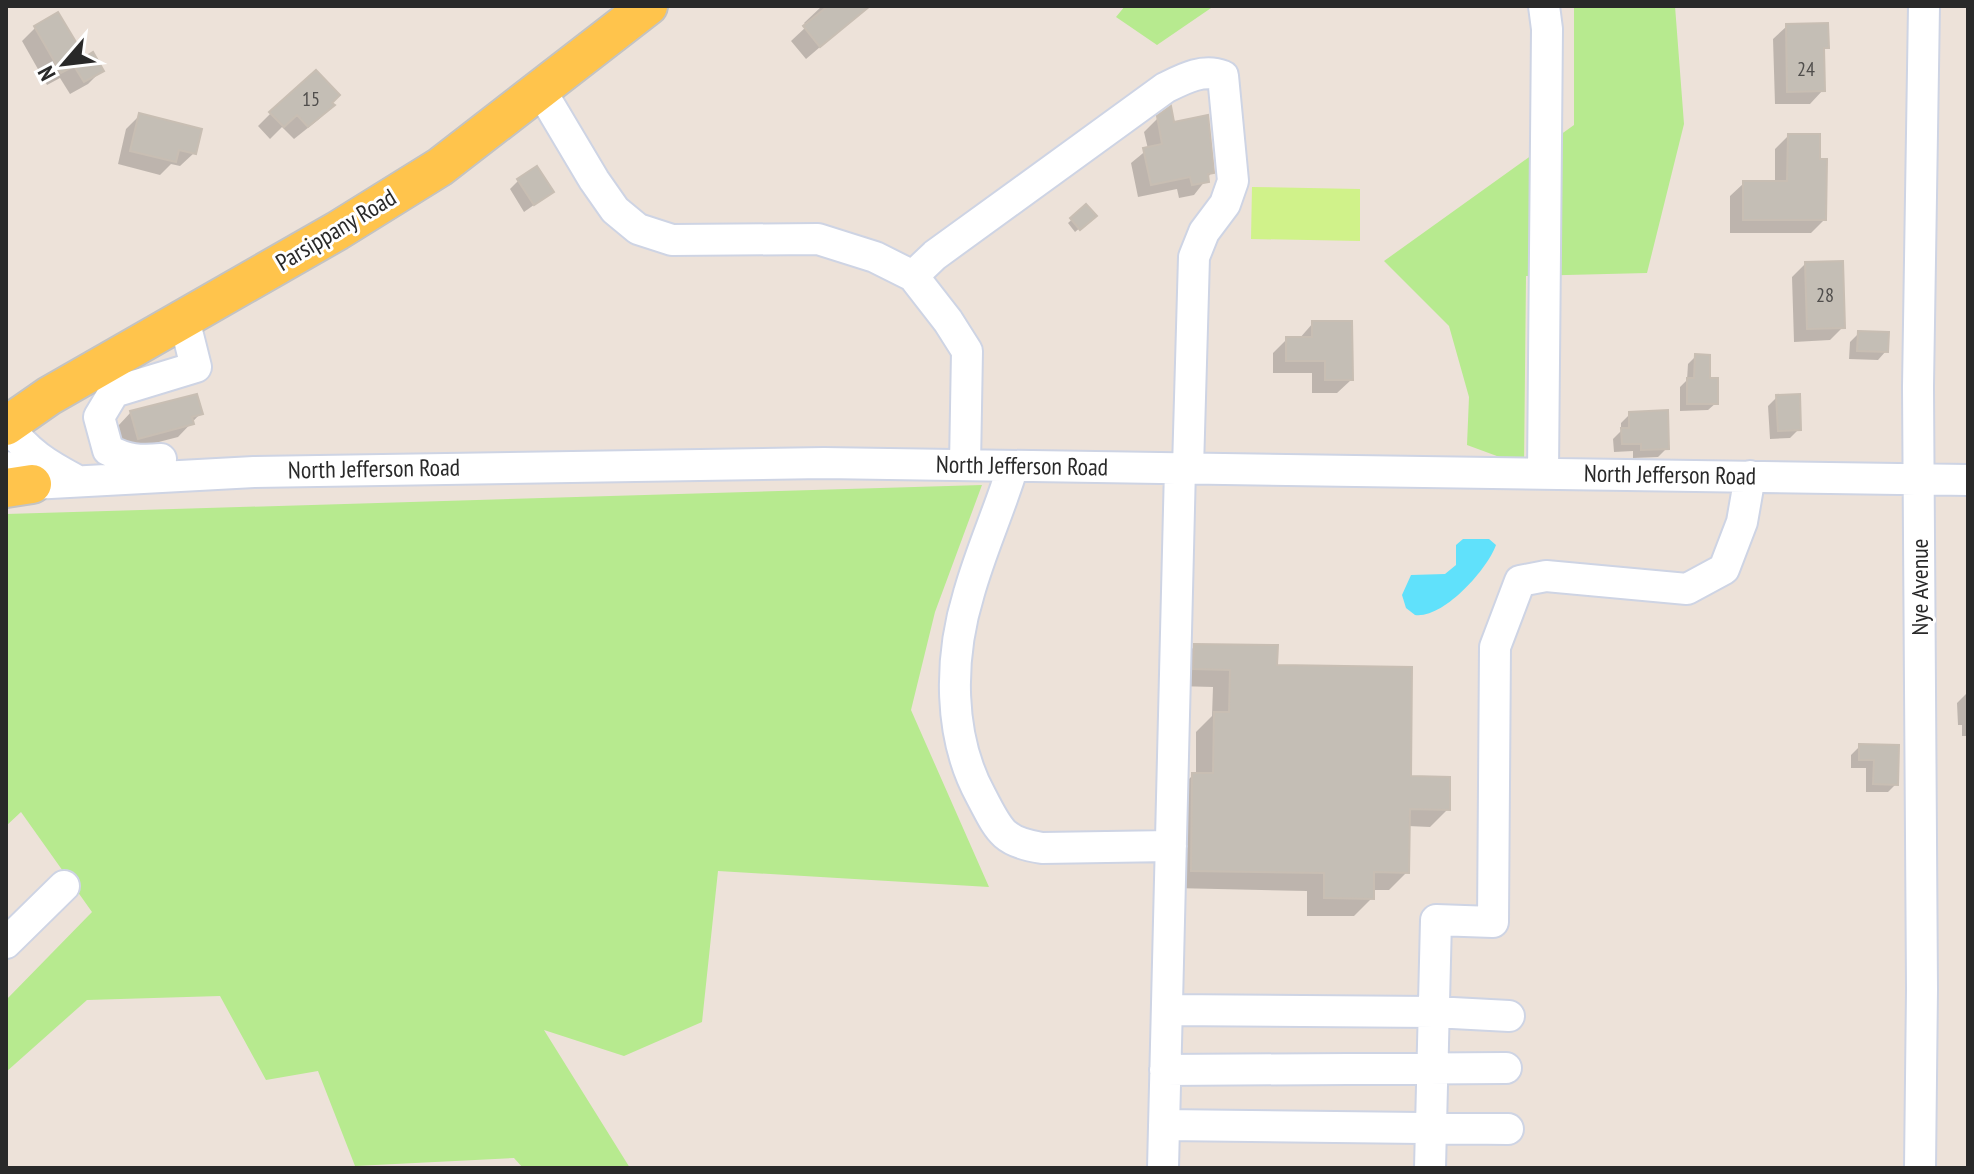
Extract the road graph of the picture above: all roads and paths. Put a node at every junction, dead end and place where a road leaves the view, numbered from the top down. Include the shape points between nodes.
1 (648, 6) edge
2 (1544, 6) edge
3 (1924, 6) edge
4 (541, 91) junction
5 (913, 276) junction
6 (184, 319) junction
7 (6, 425) edge
8 (965, 465) junction
9 (1013, 466) junction
10 (1184, 468) junction
11 (1543, 473) junction
12 (193, 475) junction
13 (1750, 476) junction
14 (1919, 479) junction
15 (15, 480) edge
16 (76, 480) junction
17 (1968, 480) edge
18 (1171, 846) junction
19 (64, 886) dead end
20 (6, 943) edge
21 (1167, 1010) junction
22 (1434, 1012) junction
23 (1509, 1016) dead end
24 (1506, 1068) dead end
25 (1433, 1069) junction
26 (1165, 1070) junction
27 (1164, 1125) junction
28 (1431, 1128) junction
29 (1508, 1129) dead end
30 (1163, 1168) edge
31 (1430, 1168) edge
32 (1920, 1168) edge

1 - 4 main road, Parsippany Road
2 - 11 street
3 - 14 street, Nye Avenue
4 - 5 street via 615,210 638,229 672,240 818,239
4 - 6 main road, Parsippany Road via 440,167
5 - 8 street via 967,351
5 - 10 street via 1165,88 1188,76 1223,76 1233,181 1194,257
6 - 7 main road, Parsippany Road
6 - 12 street via 196,367 114,392 99,417 108,450 137,461 184,458
7 - 16 street via 40,461
8 - 9 street, North Jefferson Road
8 - 12 street, North Jefferson Road via 495,467
9 - 10 street, North Jefferson Road
9 - 18 street via 968,596 959,645 956,714 969,771 1007,838 1023,845
10 - 11 street, North Jefferson Road
10 - 18 street
11 - 13 street, North Jefferson Road
12 - 16 street, North Jefferson Road
13 - 14 street, North Jefferson Road
13 - 22 street via 1742,522 1724,569 1687,589 1546,576 1520,581 1495,647 1493,922 1436,920
14 - 17 street, North Jefferson Road
14 - 32 street, Nye Avenue
15 - 16 street, North Jefferson Road
18 - 21 street
19 - 20 street
21 - 22 street
21 - 26 street
22 - 23 street
22 - 25 street
24 - 25 street
25 - 26 street
25 - 28 street
26 - 27 street
27 - 28 street
27 - 30 street
28 - 29 street
28 - 31 street

